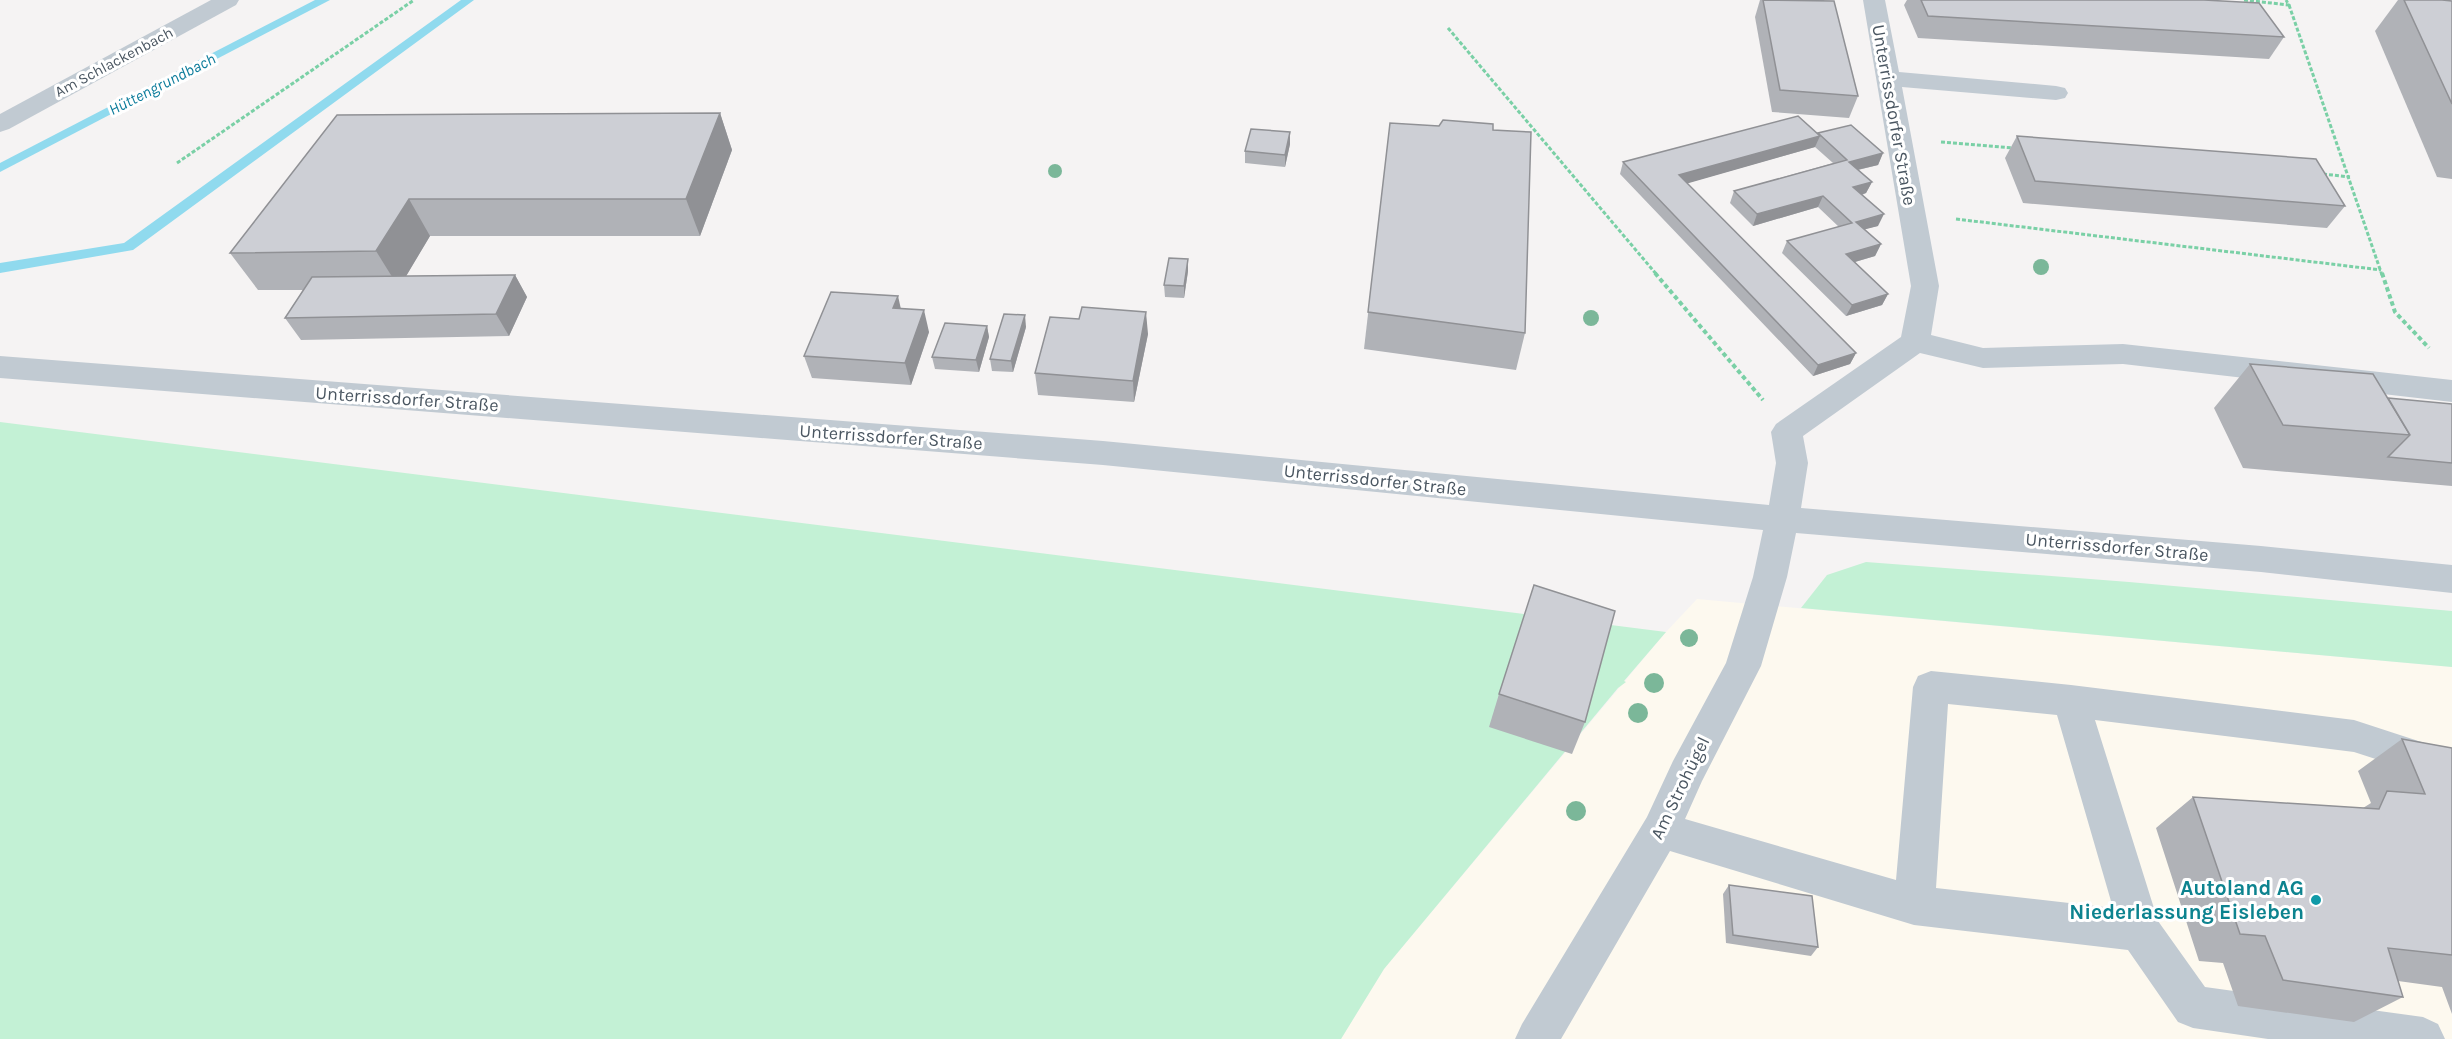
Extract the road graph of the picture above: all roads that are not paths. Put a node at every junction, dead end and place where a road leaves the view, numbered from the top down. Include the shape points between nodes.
1 (228, 0) edge
2 (1874, 0) edge
3 (1887, 78) junction
4 (2056, 93) dead end
5 (0, 124) edge
6 (1915, 342) junction
7 (0, 367) edge
8 (2452, 391) edge
9 (1781, 519) junction
10 (2452, 579) edge
11 (2071, 701) junction
12 (2452, 770) edge
13 (1661, 830) junction
14 (1914, 904) junction
15 (2140, 931) junction
16 (1538, 1039) edge
17 (2423, 1039) edge

1 - 5 street, Am Schlackenbach
2 - 3 street, Unterrissdorfer Straße
3 - 4 street
3 - 6 street, Unterrissdorfer Straße via 1925,286
6 - 8 street via 1983,358 2123,354
6 - 9 street via 1787,432 1792,463
7 - 9 street, Unterrissdorfer Straße via 1103,453
9 - 10 street, Unterrissdorfer Straße
9 - 13 street, Am Strohügel via 1770,577 1743,666 1686,773
11 - 12 street via 2354,736
11 - 14 street via 1931,687
11 - 15 street
13 - 14 street
13 - 16 street, Am Strohügel
14 - 15 street
15 - 17 street via 2193,1007

